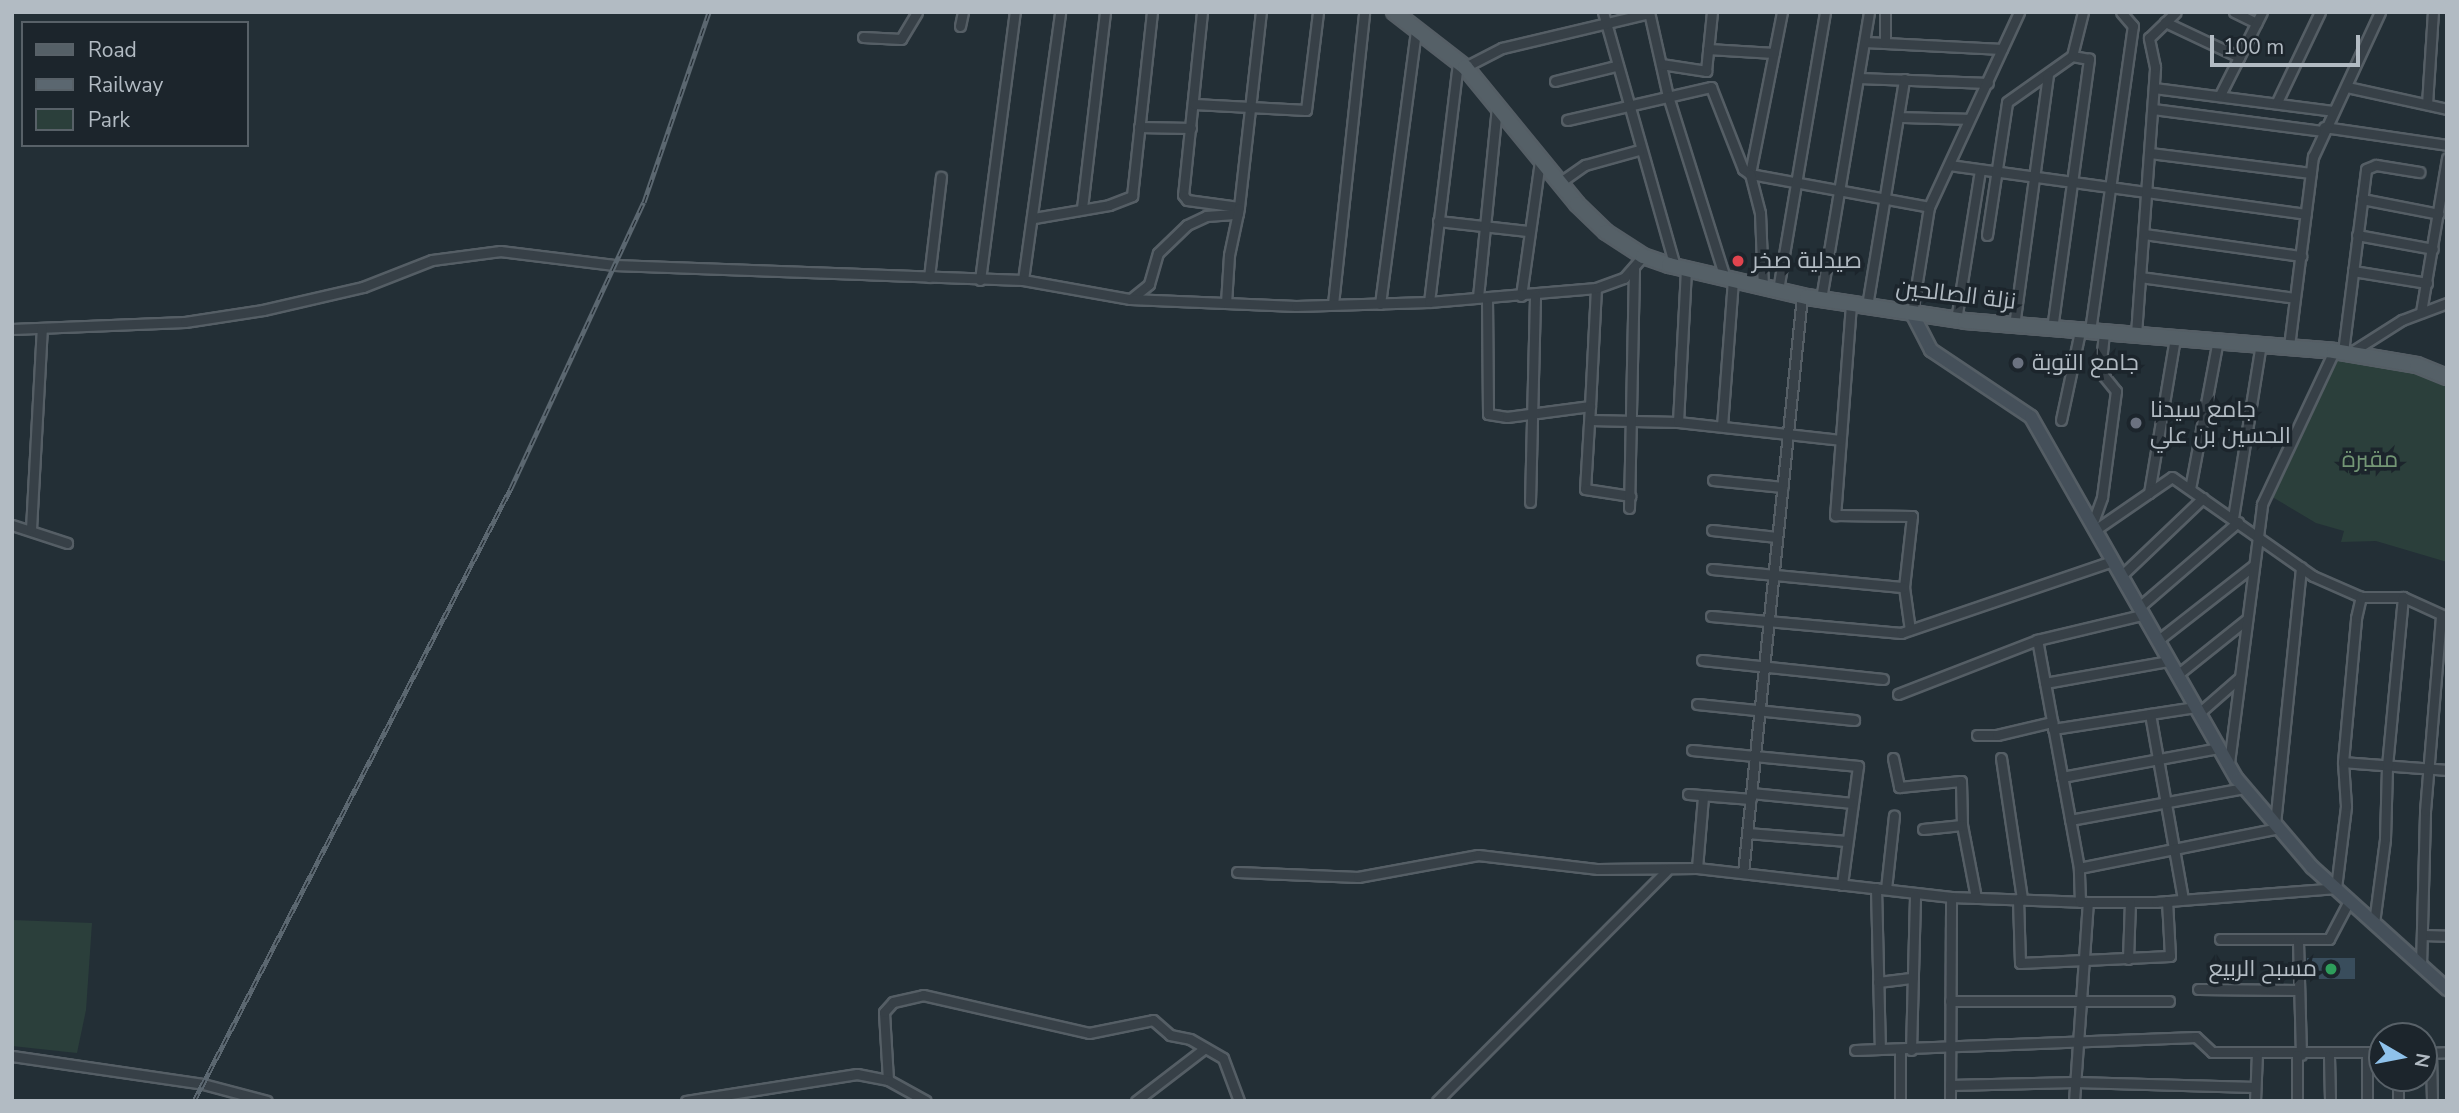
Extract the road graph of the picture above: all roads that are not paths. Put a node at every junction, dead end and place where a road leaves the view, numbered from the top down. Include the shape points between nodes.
1 (918, 12) edge
2 (963, 12) edge
3 (1015, 12) edge
4 (1060, 12) edge
5 (1105, 12) edge
6 (1152, 12) edge
7 (1202, 12) edge
8 (1261, 12) edge
9 (1318, 12) edge
10 (1364, 12) edge
11 (1394, 12) edge
12 (1602, 12) edge
13 (1712, 12) edge
14 (1782, 12) edge
15 (1825, 12) edge
16 (1869, 12) edge
17 (1885, 12) edge
18 (2018, 12) edge
19 (2083, 12) edge
20 (2176, 12) edge
21 (2234, 12) edge
22 (2262, 12) edge
23 (2320, 12) edge
24 (2380, 12) edge
25 (2433, 12) edge
26 (1649, 13) edge
27 (2123, 13) edge
28 (2165, 22) junction
29 (2257, 23) junction
30 (1605, 24) junction
31 (960, 26) dead end
32 (1416, 29) junction
33 (863, 37) dead end
34 (1865, 42) junction
35 (1885, 43) junction
36 (1708, 49) junction
37 (2002, 49) junction
38 (1774, 53) junction
39 (2072, 56) junction
40 (2239, 57) junction
41 (1461, 64) junction
42 (1661, 64) junction
43 (1616, 66) junction
44 (2048, 75) junction
45 (1859, 78) junction
46 (1904, 79) junction
47 (1555, 81) dead end
48 (1988, 83) junction
49 (2347, 87) junction
50 (2154, 88) junction
51 (2220, 95) junction
52 (1668, 96) junction
53 (2277, 102) junction
54 (1194, 104) junction
55 (1497, 104) junction
56 (2427, 104) junction
57 (1626, 106) junction
58 (1249, 108) junction
59 (2152, 109) junction
60 (2447, 109) edge
61 (2333, 111) junction
62 (1899, 117) junction
63 (1969, 119) junction
64 (1567, 120) dead end
65 (1139, 127) junction
66 (1191, 128) junction
67 (2323, 129) junction
68 (2447, 145) edge
69 (1640, 150) junction
70 (2150, 153) junction
71 (2447, 158) edge
72 (1540, 160) junction
73 (1949, 165) junction
74 (1980, 170) junction
75 (1998, 172) junction
76 (2418, 172) dead end
77 (2311, 173) junction
78 (1750, 174) junction
79 (941, 177) dead end
80 (2035, 177) junction
81 (1795, 182) junction
82 (1559, 183) junction
83 (2073, 183) junction
84 (2109, 187) junction
85 (1842, 191) junction
86 (2147, 192) junction
87 (1884, 199) junction
88 (2362, 200) junction
89 (1929, 207) junction
90 (1082, 208) junction
91 (1239, 210) junction
92 (2306, 214) junction
93 (2439, 214) junction
94 (1034, 218) junction
95 (1438, 220) junction
96 (1485, 226) junction
97 (1527, 231) junction
98 (1987, 234) dead end
99 (2144, 234) junction
100 (2357, 235) junction
101 (2433, 249) junction
102 (2301, 256) junction
103 (1638, 262) junction
104 (1681, 268) junction
105 (2353, 271) junction
106 (929, 277) junction
107 (2140, 277) junction
108 (1729, 279) junction
109 (981, 280) junction
110 (1023, 280) junction
111 (2427, 283) junction
112 (1763, 287) junction
113 (1596, 288) junction
114 (1779, 290) junction
115 (1535, 295) junction
116 (1521, 296) junction
117 (1802, 296) junction
118 (1482, 298) junction
119 (2295, 298) junction
120 (1130, 299) junction
121 (1821, 299) junction
122 (1429, 302) junction
123 (1226, 303) junction
124 (2447, 303) edge
125 (1333, 304) junction
126 (1380, 304) junction
127 (1852, 304) junction
128 (1867, 306) junction
129 (2421, 312) junction
130 (1912, 313) junction
131 (1956, 320) junction
132 (2014, 326) junction
133 (42, 328) junction
134 (12, 329) edge
135 (2052, 329) junction
136 (2091, 332) junction
137 (2136, 334) junction
138 (2175, 337) junction
139 (2218, 340) junction
140 (2261, 343) junction
141 (2289, 346) junction
142 (2342, 352) junction
143 (2447, 377) edge
144 (1590, 406) junction
145 (1534, 413) junction
146 (2061, 420) dead end
147 (1590, 421) junction
148 (1634, 421) junction
149 (1678, 422) junction
150 (1722, 426) junction
151 (1788, 432) junction
152 (1840, 440) junction
153 (1713, 480) dead end
154 (1783, 486) junction
155 (2190, 489) junction
156 (2149, 493) junction
157 (1630, 496) junction
158 (2203, 498) junction
159 (1530, 502) dead end
160 (1629, 508) dead end
161 (2236, 520) junction
162 (12, 525) edge
163 (2093, 528) junction
164 (31, 529) junction
165 (1712, 530) dead end
166 (2257, 535) junction
167 (1777, 537) junction
168 (66, 543) dead end
169 (2112, 561) junction
170 (2253, 566) junction
171 (2301, 567) junction
172 (1712, 569) dead end
173 (1773, 576) junction
174 (2120, 576) junction
175 (1904, 587) junction
176 (2361, 597) junction
177 (2403, 597) junction
178 (2140, 611) junction
179 (1711, 616) dead end
180 (2444, 617) edge
181 (2246, 620) junction
182 (1769, 621) junction
183 (1910, 630) junction
184 (2037, 640) junction
185 (2157, 640) junction
186 (1702, 660) dead end
187 (2169, 661) junction
188 (1764, 667) junction
189 (2177, 675) junction
190 (2239, 678) junction
191 (1882, 679) dead end
192 (2045, 683) junction
193 (1898, 694) dead end
194 (1697, 704) dead end
195 (2197, 710) junction
196 (1760, 711) junction
197 (2150, 714) junction
198 (1854, 720) dead end
199 (2052, 725) junction
200 (1977, 735) dead end
201 (2219, 748) junction
202 (1692, 750) dead end
203 (1755, 756) junction
204 (1893, 758) dead end
205 (2001, 758) dead end
206 (2158, 759) junction
207 (2343, 762) junction
208 (2228, 765) junction
209 (2387, 766) junction
210 (2428, 769) junction
211 (2447, 770) edge
212 (2062, 777) junction
213 (2244, 788) junction
214 (1688, 794) dead end
215 (1703, 796) junction
216 (1751, 796) junction
217 (2166, 802) junction
218 (1853, 803) junction
219 (1894, 815) dead end
220 (2070, 820) junction
221 (1962, 825) junction
222 (2277, 826) junction
223 (1923, 829) dead end
224 (1747, 833) junction
225 (1847, 841) junction
226 (2176, 848) junction
227 (1697, 868) junction
228 (2079, 868) junction
229 (1665, 871) junction
230 (1237, 872) dead end
231 (1743, 873) junction
232 (1842, 885) junction
233 (2336, 888) junction
234 (1881, 889) junction
235 (1915, 893) junction
236 (1951, 897) junction
237 (1976, 898) junction
238 (2020, 899) junction
239 (2183, 899) junction
240 (2167, 901) junction
241 (2349, 901) junction
242 (2084, 902) junction
243 (2130, 902) junction
244 (2374, 923) junction
245 (2423, 935) junction
246 (2447, 936) edge
247 (2220, 939) dead end
248 (2298, 941) junction
249 (2128, 959) junction
250 (2084, 961) junction
251 (2421, 966) junction
252 (1913, 978) junction
253 (1878, 982) junction
254 (2198, 989) dead end
255 (2447, 989) edge
256 (2298, 990) junction
257 (1950, 1001) junction
258 (2169, 1001) dead end
259 (2081, 1002) junction
260 (2078, 1041) junction
261 (1950, 1047) junction
262 (1205, 1048) junction
263 (1855, 1049) dead end
264 (1880, 1049) junction
265 (1900, 1049) junction
266 (1911, 1050) junction
267 (2367, 1052) joint
268 (2257, 1054) junction
269 (2299, 1055) junction
270 (12, 1056) edge
271 (2329, 1056) junction
272 (888, 1080) junction
273 (2075, 1082) junction
274 (1950, 1085) junction
275 (2255, 1087) junction
276 (267, 1101) edge
277 (686, 1101) edge
278 (926, 1101) edge
279 (1136, 1101) edge
280 (1239, 1101) edge
281 (1437, 1101) edge
282 (1900, 1101) edge
283 (1950, 1101) edge
284 (2074, 1101) edge
285 (2255, 1101) edge
286 (2297, 1101) edge
287 (2330, 1101) edge
288 (2368, 1101) edge

1 - 33 street via 901,39
2 - 31 street
3 - 109 street
4 - 94 street
5 - 90 street
6 - 65 street
7 - 54 street
8 - 58 street
9 - 58 street via 1306,110
10 - 125 street
11 - 32 main road, نزلة الصالحين
12 - 30 street
13 - 36 street
14 - 38 street
15 - 81 street
16 - 34 street
17 - 35 street
18 - 37 street
19 - 39 street
20 - 28 street
21 - 29 street
22 - 29 street
23 - 53 street
24 - 49 street
25 - 56 street
26 - 30 street
26 - 42 street
27 - 84 street via 2133,26
28 - 40 street
28 - 50 street via 2149,38
29 - 40 street
30 - 41 street via 1503,48
30 - 43 street
32 - 41 main road, نزلة الصالحين
32 - 126 street
34 - 35 street
34 - 45 street
35 - 37 street
36 - 38 street
36 - 42 street via 1706,71
37 - 48 street
38 - 78 street
39 - 44 street
39 - 83 street via 2089,59
40 - 51 street
41 - 55 main road, نزلة الصالحين
41 - 95 street
42 - 52 street
43 - 47 street
43 - 57 street
44 - 75 street via 2007,102
44 - 80 street
45 - 46 street
45 - 85 street
46 - 48 street
46 - 62 street
48 - 63 street
49 - 56 street
49 - 61 street
50 - 51 street
50 - 59 street
51 - 53 street
52 - 57 street
52 - 78 street via 1712,87 1743,169
52 - 108 street
53 - 61 street
54 - 58 street
54 - 66 street
55 - 72 main road, نزلة الصالحين
55 - 96 street
56 - 60 street
57 - 64 street
57 - 69 street
58 - 91 street
59 - 67 street
59 - 70 street
61 - 67 street
62 - 63 street
62 - 87 street
63 - 73 street
65 - 66 street
65 - 90 street via 1132,196
66 - 91 street via 1184,198
67 - 68 street
67 - 77 street
69 - 82 street via 1585,165
69 - 104 street
70 - 77 street
70 - 86 street
71 - 93 street
72 - 82 main road, نزلة الصالحين
72 - 97 street
73 - 74 street
73 - 89 street
74 - 75 street
74 - 131 street
75 - 80 street
75 - 98 street
76 - 88 street via 2376,165 2366,169
77 - 92 street
78 - 81 street
78 - 112 street via 1760,214
79 - 106 street
80 - 83 street
80 - 132 street
81 - 85 street
81 - 114 street
82 - 103 main road, نزلة الصالحين
83 - 84 street
83 - 135 street
84 - 86 street
84 - 136 street
85 - 87 street
85 - 121 street
86 - 92 street
86 - 99 street
87 - 89 street
87 - 128 street
88 - 93 street
88 - 100 street
89 - 130 street
90 - 94 street
91 - 120 street via 1186,225 1158,253 1149,284
91 - 123 street via 1228,255
92 - 102 street
93 - 101 street
94 - 110 street
95 - 96 street
95 - 122 street
96 - 97 street
96 - 118 street
97 - 116 street
99 - 102 street
99 - 107 street
100 - 101 street
100 - 105 street
101 - 111 street
102 - 119 street
103 - 104 main road, نزلة الصالحين
103 - 113 street via 1623,278
103 - 148 street
104 - 108 main road, نزلة الصالحين
104 - 149 street
105 - 111 street
105 - 142 street
106 - 109 street
106 - 133 street via 614,265 500,251 432,260 363,287 263,310 185,323
107 - 119 street
107 - 137 street
108 - 112 main road, نزلة الصالحين
108 - 150 street
109 - 110 street
110 - 120 street
111 - 129 street
112 - 114 main road, نزلة الصالحين
113 - 115 street
113 - 144 street
114 - 117 main road, نزلة الصالحين
115 - 116 street
115 - 145 street
116 - 118 street
117 - 121 main road, نزلة الصالحين
117 - 151 street
118 - 122 street
118 - 145 street via 1488,414 1495,418
119 - 141 street
120 - 123 street
121 - 127 main road, نزلة الصالحين
122 - 126 street
123 - 125 street
124 - 129 street
125 - 126 street
127 - 128 main road, نزلة الصالحين
127 - 152 street
128 - 130 main road, نزلة الصالحين
129 - 142 street
130 - 131 main road, نزلة الصالحين
130 - 163 street via 1931,350 2031,417
131 - 132 main road, نزلة الصالحين
132 - 135 main road, نزلة الصالحين
133 - 134 street
133 - 164 street
135 - 136 main road, نزلة الصالحين
136 - 137 main road, نزلة الصالحين
136 - 146 street
136 - 163 street via 2100,371 2116,391 2102,497
137 - 138 main road, نزلة الصالحين
138 - 139 main road, نزلة الصالحين
138 - 156 street
139 - 140 main road, نزلة الصالحين
139 - 155 street
140 - 141 main road, نزلة الصالحين
140 - 161 street
141 - 142 main road, نزلة الصالحين
142 - 143 main road, نزلة الصالحين via 2417,365
142 - 166 street via 2262,504
144 - 145 street
144 - 147 street
145 - 159 street
147 - 148 street
147 - 157 street via 1586,489
148 - 149 street
148 - 157 street
149 - 150 street
150 - 151 street
151 - 152 street
151 - 154 street
152 - 175 street via 1835,515 1912,516
153 - 154 street
154 - 167 street
155 - 156 street via 2172,477
155 - 158 street
156 - 163 street
157 - 160 street
158 - 161 street
158 - 174 street
161 - 166 street
161 - 178 street
162 - 164 street
163 - 169 street
164 - 168 street
165 - 167 street
166 - 170 street
166 - 171 street
167 - 173 street
169 - 174 street
169 - 183 street
170 - 181 street
170 - 185 street
171 - 176 street
171 - 222 street
172 - 173 street
173 - 175 street
173 - 182 street
174 - 178 street
175 - 183 street
176 - 177 street
176 - 207 street
177 - 180 street
177 - 209 street
178 - 184 street
178 - 185 street
179 - 182 street
180 - 210 street
181 - 189 street
181 - 190 street
182 - 183 street via 1901,633
182 - 188 street
184 - 192 street
184 - 193 street
185 - 187 street
186 - 188 street
187 - 189 street
187 - 192 street
188 - 191 street
188 - 196 street
189 - 195 street
190 - 195 street
190 - 208 street
192 - 199 street
194 - 196 street
195 - 197 street
195 - 201 street
196 - 198 street
196 - 203 street
197 - 199 street
197 - 206 street
199 - 200 street
199 - 212 street
201 - 206 street
201 - 208 street
202 - 203 street
203 - 216 street
203 - 218 street via 1858,766
204 - 221 street via 1899,787 1961,781
205 - 238 street
206 - 212 street
206 - 217 street
207 - 209 street
207 - 233 street via 2346,806
208 - 213 street
209 - 210 street
209 - 244 street via 2385,839
210 - 211 street
210 - 245 street
212 - 220 street
213 - 217 street
213 - 222 street
214 - 215 street
215 - 216 street
215 - 227 street
216 - 218 street
216 - 224 street
217 - 220 street
217 - 226 street
218 - 225 street
219 - 234 street
220 - 228 street
221 - 223 street
221 - 237 street
222 - 226 street
222 - 233 street
224 - 225 street
224 - 231 street
225 - 232 street
226 - 228 street
226 - 239 street
227 - 229 street
227 - 231 street
228 - 242 street
229 - 230 street via 1598,869 1478,855 1358,877
229 - 281 street
231 - 232 street
232 - 234 street
233 - 239 street
233 - 241 street
234 - 235 street
234 - 253 street
235 - 236 street
235 - 252 street
236 - 237 street
236 - 257 street
237 - 238 street
238 - 242 street
238 - 250 street via 2020,963
239 - 240 street
240 - 243 street
240 - 249 street via 2170,956
241 - 244 street
241 - 248 street via 2329,939
242 - 243 street
242 - 250 street
243 - 249 street
244 - 251 street
245 - 246 street
245 - 251 street
247 - 248 street
248 - 256 street
249 - 250 street
250 - 259 street
251 - 255 street
252 - 253 street
252 - 266 street
253 - 264 street
254 - 256 street
256 - 269 street via 2302,998
257 - 259 street
257 - 261 street
258 - 259 street
259 - 260 street
260 - 261 street
260 - 268 street via 2196,1037 2211,1052
260 - 273 street
261 - 266 street
261 - 274 street
262 - 272 street via 1170,1035 1153,1020 1089,1033 923,995 892,1002 884,1012
262 - 279 street
262 - 280 street via 1223,1058
263 - 264 street
264 - 265 street
265 - 266 street
265 - 282 street
267 - 271 street
267 - 288 street
268 - 269 street
268 - 275 street
269 - 271 street
269 - 286 street
270 - 276 street via 203,1084
271 - 287 street
272 - 277 street via 857,1074
272 - 278 street
273 - 274 street
273 - 275 street
273 - 284 street
274 - 283 street
275 - 285 street

